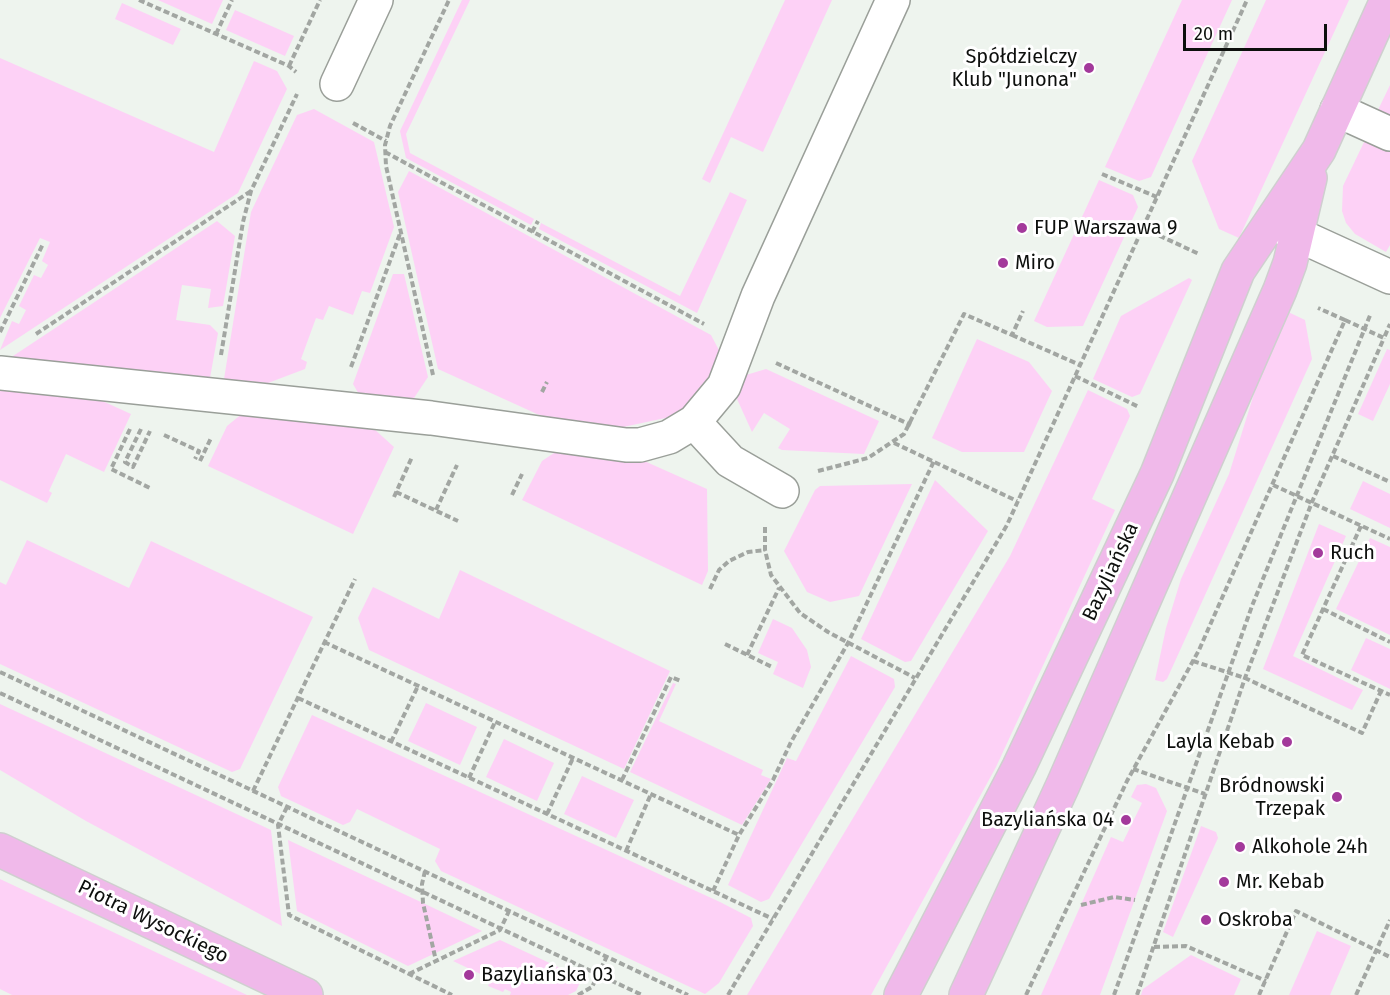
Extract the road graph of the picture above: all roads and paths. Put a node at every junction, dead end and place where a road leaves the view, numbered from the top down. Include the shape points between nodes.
1 (139, 0) edge
2 (232, 0) edge
3 (320, 0) edge
4 (376, 0) edge
5 (449, 0) edge
6 (893, 0) edge
7 (1247, 0) edge
8 (1387, 0) edge
9 (216, 34) junction
10 (289, 66) junction
11 (298, 77) dead end
12 (337, 84) dead end
13 (298, 87) dead end
14 (1337, 110) junction
15 (1390, 134) edge
16 (385, 152) junction
17 (1102, 174) dead end
18 (251, 191) junction
19 (1157, 197) junction
20 (538, 221) dead end
21 (1283, 228) junction
22 (401, 230) junction
23 (532, 232) junction
24 (43, 244) dead end
25 (1388, 276) edge
26 (1023, 311) dead end
27 (1345, 320) dead end
28 (1390, 324) edge
29 (1365, 329) junction
30 (1389, 330) edge
31 (0, 333) edge
32 (1012, 335) junction
33 (29, 338) dead end
34 (1384, 338) junction
35 (740, 345) junction
36 (1080, 365) junction
37 (0, 373) edge
38 (1075, 376) junction
39 (155, 389) junction
40 (214, 395) junction
41 (337, 408) junction
42 (1148, 412) dead end
43 (443, 420) junction
44 (694, 422) junction
45 (477, 425) junction
46 (911, 425) junction
47 (894, 443) junction
48 (205, 450) dead end
49 (1333, 456) junction
50 (934, 462) junction
51 (1390, 482) edge
52 (518, 484) dead end
53 (1273, 485) dead end
54 (150, 488) dead end
55 (782, 490) junction
56 (396, 492) dead end
57 (512, 495) dead end
58 (1296, 495) junction
59 (1017, 501) junction
60 (1312, 502) junction
61 (436, 510) junction
62 (458, 521) dead end
63 (1362, 526) junction
64 (1390, 539) edge
65 (765, 550) junction
66 (355, 579) dead end
67 (779, 588) junction
68 (710, 589) dead end
69 (1323, 609) junction
70 (324, 642) junction
71 (1390, 642) edge
72 (848, 643) junction
73 (725, 644) dead end
74 (747, 655) junction
75 (1193, 661) dead end
76 (772, 667) dead end
77 (0, 672) edge
78 (1229, 673) junction
79 (915, 678) junction
80 (1245, 678) junction
81 (681, 681) dead end
82 (418, 686) junction
83 (1382, 691) junction
84 (0, 693) edge
85 (1390, 695) edge
86 (298, 698) junction
87 (495, 722) junction
88 (391, 742) junction
89 (573, 758) junction
90 (1133, 769) dead end
91 (469, 778) junction
92 (622, 780) junction
93 (1187, 788) junction
94 (254, 791) junction
95 (651, 794) junction
96 (1206, 794) junction
97 (287, 807) junction
98 (547, 814) junction
99 (278, 825) junction
100 (0, 829) edge
101 (739, 835) junction
102 (0, 850) edge
103 (626, 851) junction
104 (425, 871) junction
105 (69, 882) junction
106 (713, 891) junction
107 (422, 893) junction
108 (1135, 900) dead end
109 (1081, 905) dead end
110 (509, 911) junction
111 (773, 919) junction
112 (1390, 920) edge
113 (500, 930) junction
114 (1154, 947) junction
115 (1376, 950) junction
116 (607, 956) junction
117 (1390, 957) edge
118 (436, 961) junction
119 (408, 975) junction
120 (597, 975) junction
121 (1266, 981) junction
122 (306, 995) edge
123 (452, 995) edge
124 (578, 995) edge
125 (642, 995) edge
126 (688, 995) edge
127 (728, 995) edge
128 (901, 995) edge
129 (966, 995) edge
130 (1114, 995) edge
131 (1137, 995) edge
132 (1259, 995) edge
133 (1356, 995) edge

1 - 9 path
2 - 9 path
3 - 10 path
4 - 12 street
5 - 16 path via 390,126
6 - 35 street via 758,296
7 - 19 path
8 - 14 main road, Bazyliańska
9 - 10 path
10 - 11 path
13 - 18 path
14 - 15 street
14 - 21 main road, Bazyliańska
16 - 22 path
16 - 23 path
17 - 19 path
18 - 33 path
18 - 40 path
19 - 36 path
20 - 23 path
21 - 25 street
21 - 128 main road, Bazyliańska via 1245,258 1235,278 1157,474 1019,767
21 - 129 main road, Bazyliańska via 1290,263 1275,301 1063,785
22 - 41 path
22 - 43 path
23 - 35 path
24 - 31 path
25 - 29 path
26 - 32 path
27 - 29 path
28 - 30 path
29 - 34 path
29 - 58 path
30 - 34 path
32 - 36 path
32 - 46 path via 964,314
34 - 49 path
35 - 44 street via 724,386
35 - 46 path
36 - 38 path
37 - 39 street
38 - 42 path
38 - 59 path
39 - 40 street
39 - 48 path via 125,462 133,467 151,429 199,451 197,460
39 - 54 path via 111,469
40 - 41 street
41 - 43 street
43 - 45 street
44 - 45 street via 654,442 626,445
44 - 55 street via 730,461
45 - 61 path
46 - 47 path
47 - 50 path
47 - 55 path via 868,458 812,473
49 - 51 path
49 - 60 path
50 - 59 path
50 - 72 path
52 - 57 path
53 - 58 path
55 - 65 path via 765,526
56 - 61 path
58 - 60 path
58 - 78 path
59 - 79 path via 994,547
60 - 63 path
60 - 80 path
61 - 62 path
63 - 64 path
63 - 69 path
65 - 67 path
65 - 68 path via 748,552 729,561
66 - 70 path
67 - 72 path via 800,613
67 - 74 path
69 - 71 path
69 - 83 path via 1302,655
70 - 82 path
70 - 86 path
72 - 79 path
72 - 101 path
73 - 74 path
74 - 76 path
75 - 78 path
77 - 94 path
78 - 80 path
78 - 93 path
79 - 111 path
80 - 83 path via 1362,733
80 - 96 path
81 - 92 path via 671,677
82 - 87 path
82 - 88 path
83 - 85 path
84 - 99 path
86 - 88 path
86 - 94 path
87 - 89 path
87 - 91 path
88 - 91 path
89 - 92 path
89 - 98 path
90 - 93 path
91 - 98 path
92 - 95 path
93 - 96 path
93 - 130 path
94 - 97 path
95 - 101 path
95 - 103 path
96 - 114 path
97 - 99 path
97 - 104 path
98 - 103 path
99 - 107 path
99 - 119 path via 290,915
100 - 105 main road
101 - 106 path
102 - 105 main road, Piotra Wysockiego
103 - 106 path
104 - 107 path
104 - 110 path
105 - 122 main road, Piotra Wysockiego
106 - 111 path
107 - 113 path
107 - 118 path
108 - 109 path via 1114,897
110 - 113 path
110 - 116 path
111 - 127 path
112 - 115 path
113 - 118 path
113 - 120 path
114 - 121 path via 1186,946
114 - 131 path
115 - 117 path
115 - 121 path via 1296,911
115 - 133 path
116 - 120 path
116 - 126 path
118 - 119 path
119 - 123 path
120 - 124 path via 592,987
120 - 125 path
121 - 132 path

